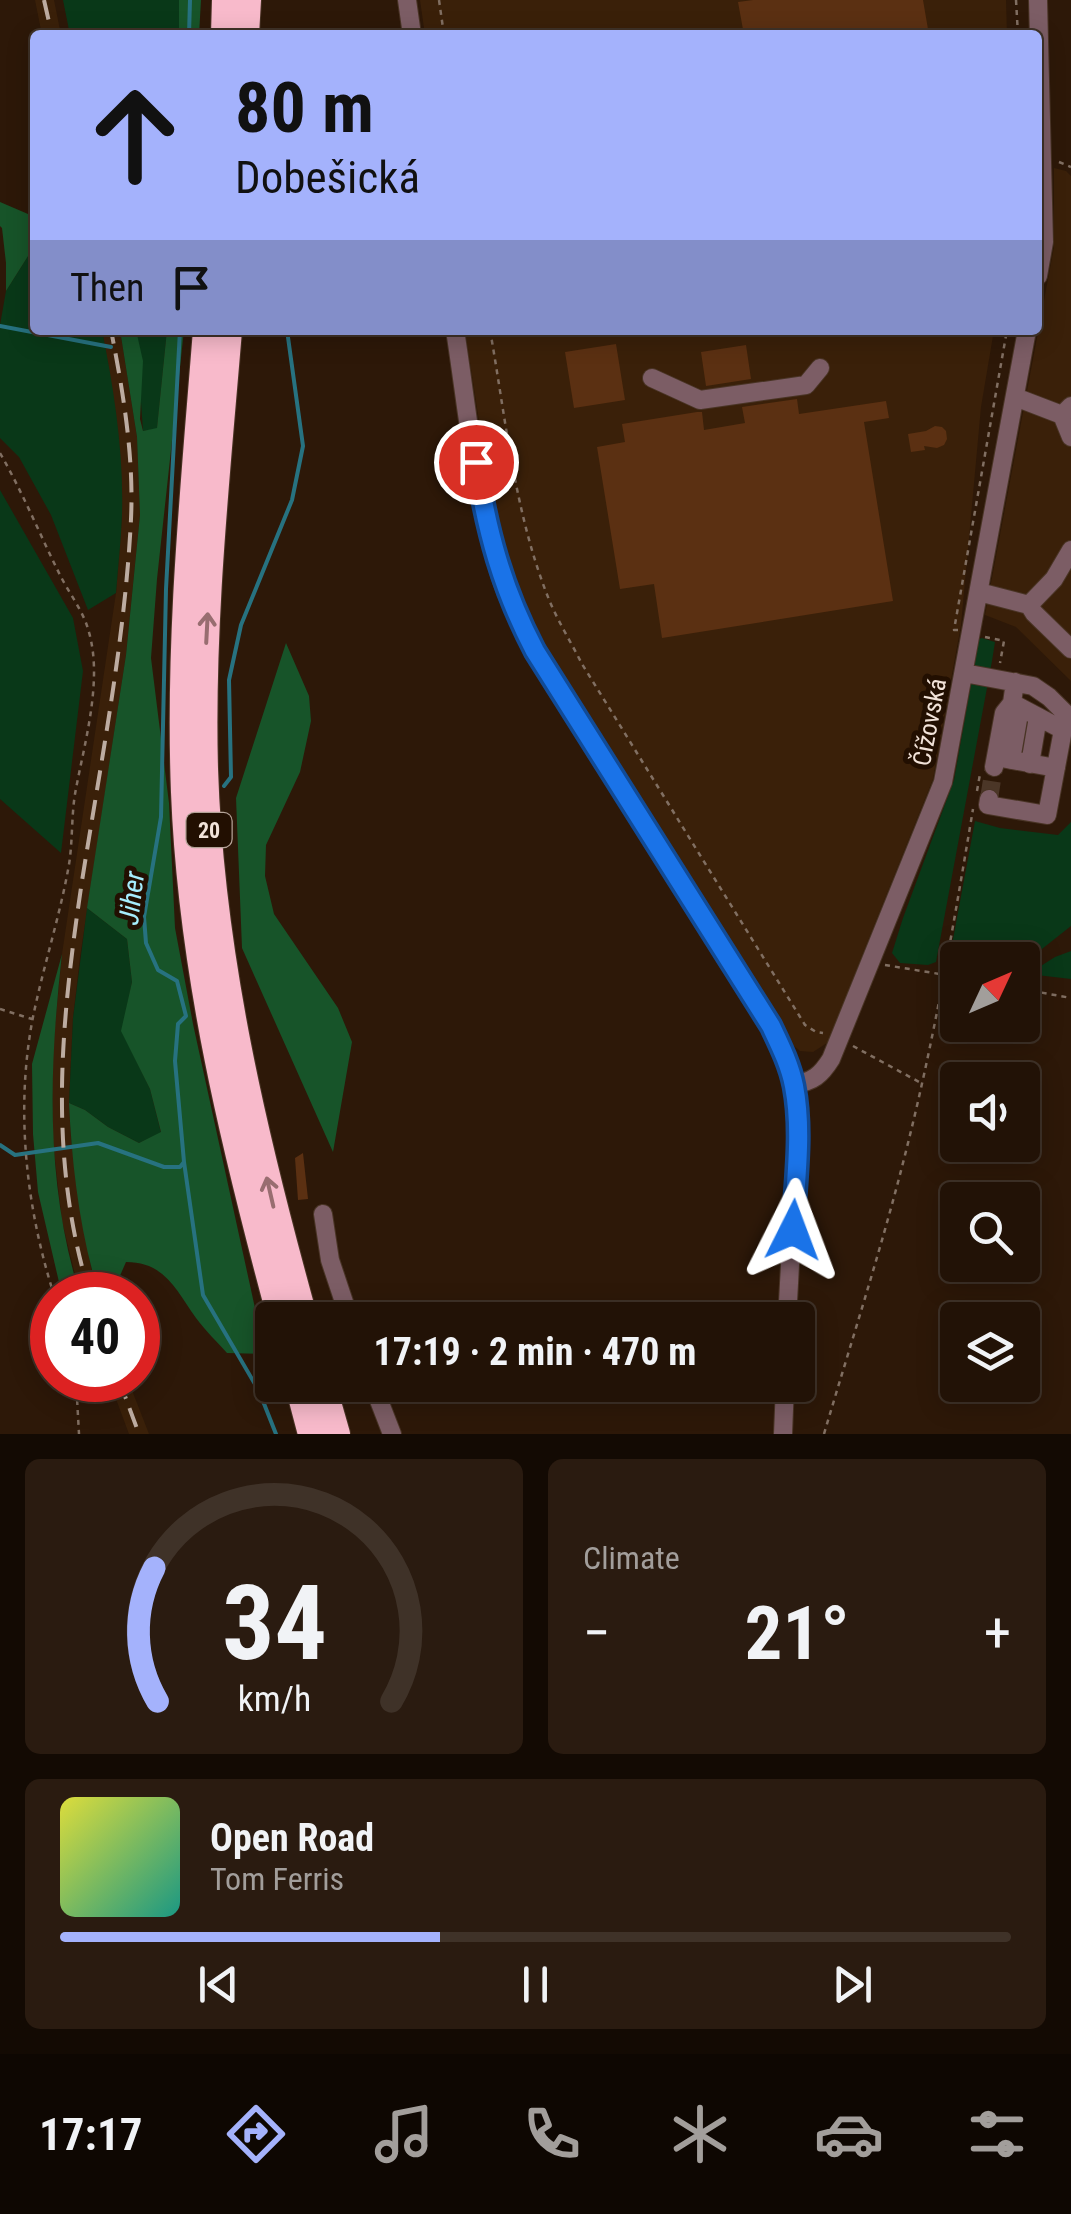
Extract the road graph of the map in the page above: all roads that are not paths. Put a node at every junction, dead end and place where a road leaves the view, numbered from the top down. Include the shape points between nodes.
1 (226, 0) edge
2 (247, 0) edge
3 (407, 0) edge
4 (1038, 0) edge
5 (225, 30) edge
6 (245, 30) edge
7 (411, 30) edge
8 (1039, 30) edge
9 (1042, 161) edge
10 (1042, 253) edge
11 (208, 335) edge
12 (228, 335) edge
13 (457, 335) edge
14 (1027, 335) edge
15 (820, 368) dead end
16 (652, 378) dead end
17 (1015, 397) junction
18 (1066, 410) edge
19 (1071, 437) edge
20 (1071, 550) edge
21 (979, 592) junction
22 (1029, 605) junction
23 (1071, 649) edge
24 (964, 673) junction
25 (1006, 679) junction
26 (1016, 706) junction
27 (1038, 717) junction
28 (1063, 730) junction
29 (1030, 764) junction
30 (1056, 768) junction
31 (983, 796) road end
32 (794, 1084) junction
33 (323, 1214) dead end
34 (277, 1302) edge
35 (299, 1302) edge
36 (344, 1302) edge
37 (788, 1302) edge
38 (304, 1402) edge
39 (327, 1402) edge
40 (380, 1402) edge
41 (784, 1402) edge
42 (312, 1434) edge
43 (336, 1434) edge
44 (392, 1434) edge
45 (783, 1434) edge

1 - 5 highway
2 - 6 highway
3 - 7 street
4 - 8 street
9 - 10 street
11 - 34 highway, 20 via 186,609 185,794 194,910 220,1074
35 -> 12 highway, 20 via 242,1074 212,886 203,699
13 - 32 street via 482,500 516,616 771,1026
14 - 17 street, Čížovská
15 - 16 street via 806,385 700,400
17 - 18 street
17 - 21 street, Čížovská
18 - 19 street
20 - 22 street
21 - 22 street
21 - 24 street, Čížovská
22 - 23 street
24 - 25 street
24 - 32 street, Čížovská via 943,782 840,1040 823,1071
25 - 26 street
25 - 28 street via 1049,697 1066,714
26 - 27 street
26 - 29 street via 996,761
27 - 28 street
27 - 29 street
28 - 30 street
29 - 30 street
30 - 31 street via 1047,816 988,805
32 - 37 street via 798,1146
33 - 36 street
38 - 42 highway
39 - 43 highway
40 - 44 street
41 - 45 street

